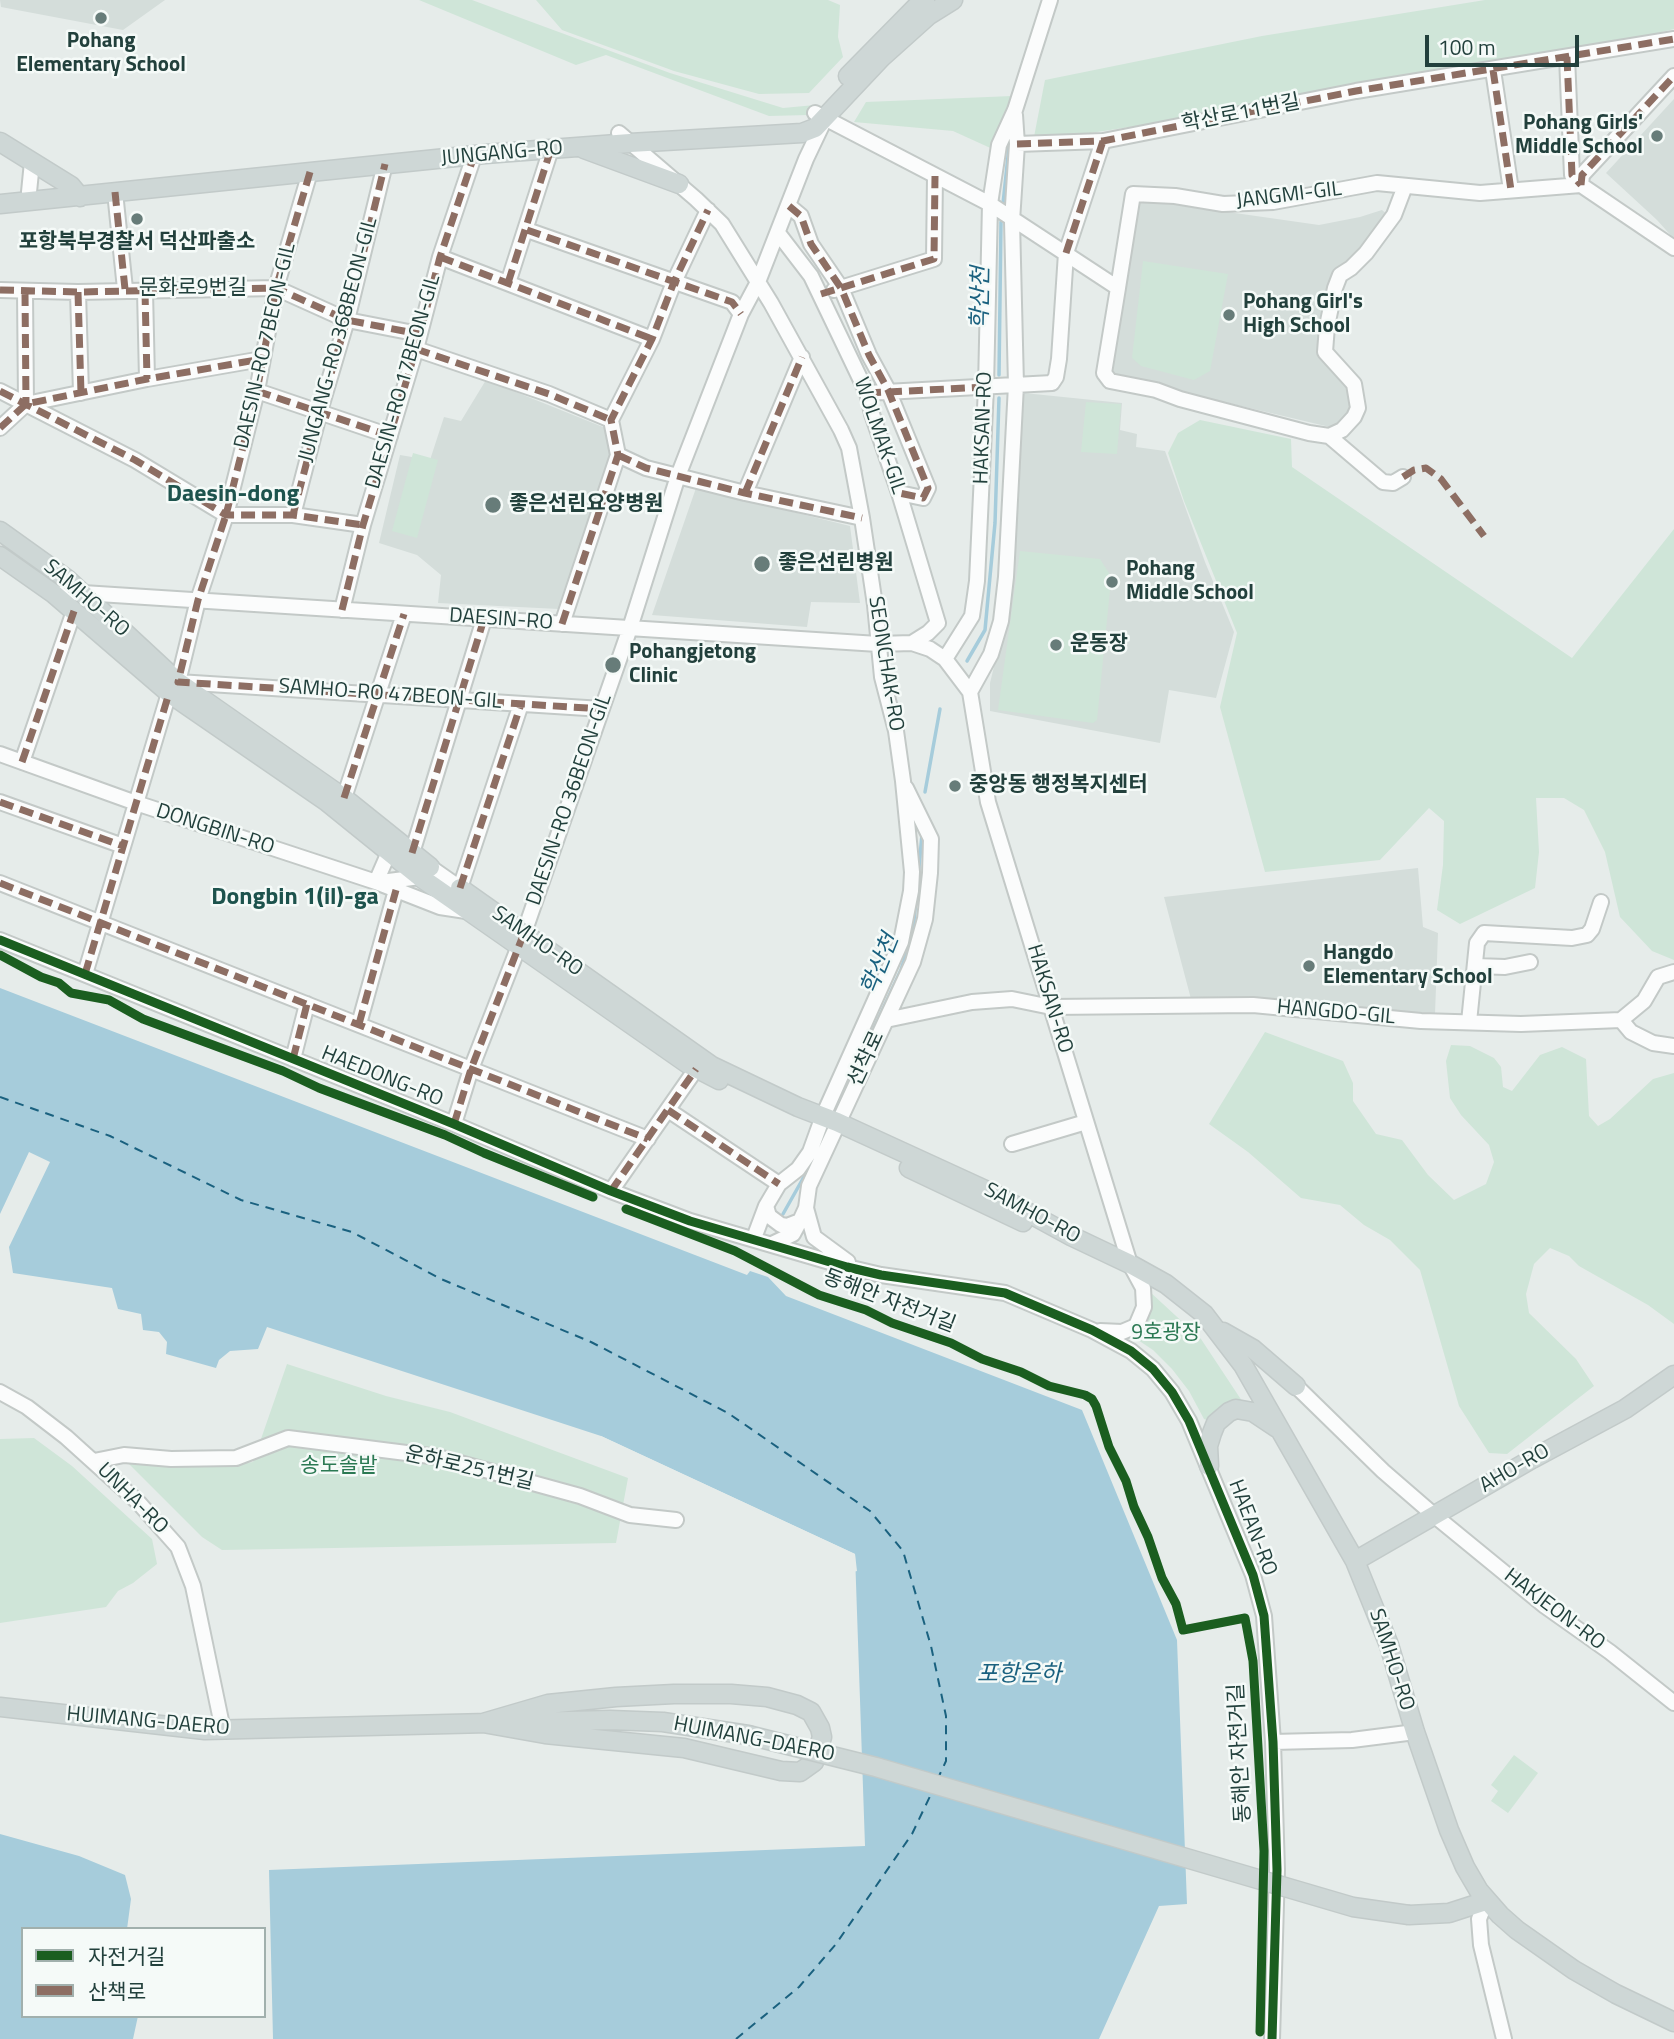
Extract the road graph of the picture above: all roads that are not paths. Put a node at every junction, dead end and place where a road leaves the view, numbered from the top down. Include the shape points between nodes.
1 (925, 0) edge
2 (953, 0) edge
3 (1050, 0) edge
4 (1674, 39) edge
5 (1567, 57) junction
6 (1493, 70) junction
7 (1674, 76) edge
8 (1015, 110) junction
9 (820, 116) junction
10 (624, 138) junction
11 (1103, 141) junction
12 (0, 142) edge
13 (1017, 144) junction
14 (577, 147) junction
15 (551, 149) junction
16 (474, 156) junction
17 (32, 162) junction
18 (385, 164) junction
19 (310, 172) junction
20 (935, 176) junction
21 (679, 184) junction
22 (1581, 185) junction
23 (1405, 186) junction
24 (1511, 190) junction
25 (29, 192) junction
26 (75, 192) junction
27 (115, 192) junction
28 (0, 202) edge
29 (989, 204) junction
30 (789, 206) junction
31 (708, 210) junction
32 (1012, 220) junction
33 (527, 230) junction
34 (778, 233) junction
35 (1674, 248) edge
36 (1066, 253) junction
37 (440, 257) junction
38 (674, 282) junction
39 (758, 282) junction
40 (508, 283) junction
41 (276, 288) junction
42 (841, 288) junction
43 (1118, 288) junction
44 (125, 289) junction
45 (0, 290) edge
46 (145, 290) junction
47 (25, 292) junction
48 (78, 292) junction
49 (821, 294) junction
50 (741, 314) junction
51 (347, 320) junction
52 (652, 339) junction
53 (417, 341) junction
54 (802, 357) junction
55 (262, 359) junction
56 (147, 379) junction
57 (1016, 385) junction
58 (986, 387) junction
59 (888, 390) junction
60 (0, 391) edge
61 (257, 391) junction
62 (81, 393) junction
63 (867, 393) junction
64 (26, 404) junction
65 (320, 411) junction
66 (611, 420) junction
67 (0, 428) edge
68 (390, 436) junction
69 (1329, 436) junction
70 (618, 455) junction
71 (678, 476) junction
72 (1403, 477) dead end
73 (899, 493) junction
74 (745, 494) junction
75 (226, 515) junction
76 (293, 515) junction
77 (862, 518) junction
78 (363, 525) junction
79 (0, 531) edge
80 (0, 556) edge
81 (83, 593) junction
82 (54, 594) junction
83 (198, 600) junction
84 (342, 610) junction
85 (74, 611) junction
86 (404, 614) junction
87 (484, 619) junction
88 (562, 624) junction
89 (630, 628) junction
90 (912, 643) junction
91 (878, 644) junction
92 (945, 659) junction
93 (173, 687) junction
94 (970, 692) junction
95 (379, 695) junction
96 (458, 700) junction
97 (521, 704) junction
98 (602, 709) junction
99 (0, 754) edge
100 (23, 762) junction
101 (903, 781) junction
102 (345, 798) junction
103 (0, 802) edge
104 (136, 803) junction
105 (123, 846) junction
106 (389, 852) junction
107 (412, 853) junction
108 (425, 872) junction
109 (376, 882) junction
110 (0, 883) edge
111 (460, 888) junction
112 (396, 890) junction
113 (1601, 902) dead end
114 (470, 911) junction
115 (100, 922) junction
116 (521, 939) junction
117 (0, 940) edge
118 (1530, 962) dead end
119 (1475, 966) junction
120 (1674, 972) edge
121 (85, 974) junction
122 (307, 1004) junction
123 (1051, 1007) junction
124 (886, 1020) junction
125 (1621, 1020) junction
126 (1469, 1022) junction
127 (359, 1024) junction
128 (1674, 1046) edge
129 (293, 1059) junction
130 (471, 1069) junction
131 (696, 1069) junction
132 (668, 1110) junction
133 (1086, 1122) junction
134 (454, 1124) junction
135 (828, 1124) junction
136 (648, 1139) junction
137 (1012, 1144) dead end
138 (779, 1184) junction
139 (611, 1191) junction
140 (766, 1206) junction
141 (803, 1215) junction
142 (754, 1238) junction
143 (772, 1244) junction
144 (1130, 1264) junction
145 (861, 1270) junction
146 (1217, 1328) junction
147 (1092, 1330) junction
148 (1674, 1375) edge
149 (1296, 1386) junction
150 (0, 1392) edge
151 (1282, 1432) junction
152 (94, 1461) junction
153 (1209, 1466) junction
154 (1435, 1516) junction
155 (676, 1520) dead end
156 (1355, 1561) junction
157 (1674, 1703) edge
158 (0, 1707) edge
159 (483, 1723) junction
160 (223, 1730) junction
161 (1415, 1732) junction
162 (1273, 1742) junction
163 (1486, 1901) junction
164 (1674, 2022) edge
165 (1272, 2039) edge
166 (1504, 2039) edge

1 - 9 main road, JUNGANG-RO via 870,52
2 - 9 main road, JUNGANG-RO via 929,15
3 - 8 street, HAKSAN-RO
4 - 5 street, 학산로11번길
5 - 6 street, 학산로11번길
5 - 22 street via 1572,174
6 - 11 street, 학산로11번길 via 1356,91
6 - 24 street
7 - 22 street via 1582,174
8 - 13 street, HAKSAN-RO
8 - 29 street, HAKSAN-RO via 999,145
9 - 10 main road, JUNGANG-RO via 790,127
9 - 20 street
9 - 30 street, DAESIN-RO 36BEON-GIL
10 - 14 main road, JUNGANG-RO
10 - 21 street, SEONCHAK-RO
10 - 26 main road, JUNGANG-RO
11 - 13 street, 학산로11번길
11 - 36 street
12 - 17 main road
13 - 32 street, HAKSAN-RO
14 - 15 main road, JUNGANG-RO
14 - 21 main road
15 - 16 main road, JUNGANG-RO
15 - 33 street
16 - 18 main road, JUNGANG-RO
16 - 37 street, DAESIN-RO 17BEON-GIL
17 - 25 street
17 - 26 main road
18 - 19 main road, JUNGANG-RO
18 - 51 street, JUNGANG-RO 368BEON-GIL
19 - 27 main road, JUNGANG-RO
19 - 41 street, DAESIN-RO 7BEON-GIL
20 - 29 street
20 - 42 street via 934,259
21 - 31 street, SEONCHAK-RO
22 - 24 street, JANGMI-GIL
22 - 35 street
23 - 24 street, JANGMI-GIL via 1480,193
23 - 43 street, JANGMI-GIL via 1377,183 1273,202 1223,204 1133,194
23 - 69 street via 1387,225 1366,253 1340,275 1335,288 1325,352 1354,384 1358,408 1342,430
25 - 26 main road, JUNGANG-RO
25 - 28 main road, JUNGANG-RO
26 - 27 main road, JUNGANG-RO
26 - 28 main road, JUNGANG-RO
27 - 44 street
29 - 32 street
29 - 58 street, HAKSAN-RO
30 - 34 street, DAESIN-RO 36BEON-GIL
30 - 42 street via 801,216 811,244
31 - 38 street
31 - 39 street, SEONCHAK-RO via 722,224
32 - 36 street
32 - 57 street, HAKSAN-RO
33 - 38 street
33 - 40 street
34 - 39 street, DAESIN-RO 36BEON-GIL
34 - 49 street, WOLMAK-GIL
36 - 43 street
36 - 57 street via 1056,377 1052,383
37 - 40 street
37 - 53 street, DAESIN-RO 17BEON-GIL
38 - 50 street via 732,302
38 - 52 street
39 - 50 street, DAESIN-RO 36BEON-GIL
39 - 54 street, SEONCHAK-RO
40 - 52 street
41 - 46 street, 문화로9번길
41 - 51 street, 문화로9번길
41 - 55 street, DAESIN-RO 7BEON-GIL
42 - 49 street
42 - 59 street
43 - 69 street via 1104,373 1110,381
44 - 46 street, 문화로9번길
44 - 48 street, 문화로9번길
45 - 47 street, 문화로9번길
46 - 56 street
47 - 48 street, 문화로9번길
47 - 64 street
48 - 62 street
49 - 63 street, WOLMAK-GIL
50 - 71 street, DAESIN-RO 36BEON-GIL
51 - 53 street, 문화로9번길
51 - 65 street, JUNGANG-RO 368BEON-GIL
52 - 66 street
53 - 66 street, 문화로9번길
53 - 68 street, DAESIN-RO 17BEON-GIL
54 - 74 street
54 - 77 street, SEONCHAK-RO via 849,448
55 - 56 street
55 - 61 street, DAESIN-RO 7BEON-GIL
56 - 62 street
57 - 58 street
57 - 94 street, HAKSAN-RO via 1001,621 991,654
58 - 59 street
58 - 92 street, HAKSAN-RO via 972,617
59 - 63 street
59 - 73 street via 928,488 923,498
60 - 64 street
61 - 65 street
61 - 75 street, DAESIN-RO 7BEON-GIL
62 - 64 street
63 - 73 street, WOLMAK-GIL
64 - 67 street
64 - 75 street via 135,460
65 - 68 street
65 - 76 street, JUNGANG-RO 368BEON-GIL
66 - 70 street
68 - 78 street, DAESIN-RO 17BEON-GIL
69 - 72 street via 1383,482 1394,483
70 - 71 street
70 - 88 street
71 - 74 street
71 - 89 street, DAESIN-RO 36BEON-GIL
73 - 90 street, WOLMAK-GIL via 938,623
74 - 77 street
75 - 76 street
75 - 83 street, DAESIN-RO 7BEON-GIL
76 - 78 street
77 - 91 street, SEONCHAK-RO
78 - 84 street, DAESIN-RO 17BEON-GIL
79 - 81 main road, SAMHO-RO
80 - 82 main road, SAMHO-RO
81 - 82 street, DAESIN-RO
81 - 83 street, DAESIN-RO
81 - 93 main road, SAMHO-RO
82 - 85 main road, SAMHO-RO
83 - 84 street, DAESIN-RO
83 - 93 street, DAESIN-RO 7BEON-GIL
84 - 86 street, DAESIN-RO
85 - 93 main road, SAMHO-RO
85 - 100 street
86 - 87 street, DAESIN-RO
86 - 95 street
87 - 88 street, DAESIN-RO
87 - 96 street
88 - 89 street, DAESIN-RO
89 - 91 street, DAESIN-RO
89 - 98 street, DAESIN-RO 36BEON-GIL
90 - 91 street, DAESIN-RO
90 - 92 street, DAESIN-RO
91 - 101 street, SEONCHAK-RO
92 - 94 street
93 - 95 street, SAMHO-RO 47BEON-GIL
93 - 102 main road, SAMHO-RO
93 - 104 street, DAESIN-RO 7BEON-GIL
93 - 106 main road, SAMHO-RO
94 - 123 street, HAKSAN-RO via 988,802
95 - 96 street, SAMHO-RO 47BEON-GIL
95 - 102 street
96 - 97 street, SAMHO-RO 47BEON-GIL
96 - 107 street
97 - 98 street, SAMHO-RO 47BEON-GIL
97 - 111 street
98 - 116 street, DAESIN-RO 36BEON-GIL
99 - 100 street, DONGBIN-RO
100 - 104 street, DONGBIN-RO
101 - 124 street, 선착로 via 931,839 930,873 925,919 913,962
101 - 135 street, SEONCHAK-RO via 912,872 901,942
102 - 107 main road, SAMHO-RO
103 - 105 street
104 - 105 street, DAESIN-RO 7BEON-GIL
104 - 109 street, DONGBIN-RO
105 - 115 street, DAESIN-RO 7BEON-GIL
106 - 108 main road, SAMHO-RO
106 - 109 street
107 - 108 main road, SAMHO-RO
108 - 109 street, DONGBIN-RO
108 - 111 street, SAMHO-RO
108 - 114 main road, SAMHO-RO
109 - 112 street
110 - 115 street
111 - 116 main road, SAMHO-RO
112 - 114 street via 440,907
112 - 127 street
113 - 119 street via 1587,935 1484,933 1477,943
114 - 116 main road, SAMHO-RO
115 - 121 street, DAESIN-RO 7BEON-GIL
115 - 122 street
116 - 130 street, DAESIN-RO 36BEON-GIL
116 - 131 main road, SAMHO-RO
116 - 135 main road, SAMHO-RO via 712,1066
117 - 121 street, HAEDONG-RO
118 - 119 street
119 - 126 street
120 - 125 street via 1658,978 1644,1001
121 - 129 street, HAEDONG-RO
122 - 127 street
122 - 129 street
123 - 124 street, HANGDO-GIL via 1012,999 985,1001
123 - 126 street, HANGDO-GIL via 1253,1005
123 - 133 street, HAKSAN-RO
124 - 135 street, 선착로
125 - 126 street, HANGDO-GIL
125 - 128 street via 1631,1032
127 - 130 street
129 - 134 street, HAEDONG-RO
130 - 134 street, DAESIN-RO 36BEON-GIL
130 - 136 street
131 - 132 street
131 - 135 main road, SAMHO-RO
132 - 136 street
132 - 138 street
133 - 137 street
133 - 144 street, HAKSAN-RO
134 - 139 street, HAEDONG-RO
135 - 138 street, SEONCHAK-RO via 798,1169
135 - 141 street, 선착로
135 - 144 main road, SAMHO-RO via 995,1194
136 - 139 street
138 - 140 street, SEONCHAK-RO
139 - 142 street, HAEDONG-RO via 690,1221
140 - 141 street via 769,1216 781,1225
140 - 142 street, SEONCHAK-RO
141 - 143 street via 793,1234
141 - 145 street via 814,1237
142 - 143 street, HAEDONG-RO
143 - 145 street, HAEDONG-RO
144 - 146 main road, SAMHO-RO via 1166,1284
144 - 147 street, HAKSAN-RO via 1143,1288 1141,1318 1122,1332
145 - 147 street, HAEAN-RO via 1005,1293
146 - 149 main road via 1253,1349
146 - 151 main road, SAMHO-RO
147 - 153 street, HAEAN-RO via 1131,1351 1163,1380 1181,1406
148 - 154 main road, AHO-RO via 1625,1409
149 - 151 main road via 1282,1383 1274,1390
149 - 154 street, HAKJEON-RO
150 - 152 street, UNHA-RO via 41,1417
151 - 153 main road via 1253,1412 1228,1412 1212,1433
151 - 156 main road, SAMHO-RO
152 - 155 street, 운하로251번길 via 124,1455 236,1458 288,1438 438,1457 580,1496 630,1515
152 - 160 street, UNHA-RO via 163,1528 183,1558
153 - 162 street, HAEAN-RO via 1262,1604
154 - 156 main road, AHO-RO
154 - 157 street, HAKJEON-RO
156 - 161 main road, SAMHO-RO via 1389,1645
158 - 160 main road, HUIMANG-DAERO
159 - 159 main road via 589,1740 684,1748 758,1767 800,1772 814,1762 822,1737 817,1719 797,1704 731,1694 548,1704
159 - 160 main road, HUIMANG-DAERO
159 - 163 main road, HUIMANG-DAERO, bridge via 610,1720 702,1726 876,1767 1373,1912 1449,1913
161 - 162 street via 1352,1740
161 - 163 main road, SAMHO-RO via 1457,1851
162 - 165 street, HAEAN-RO via 1277,1878
163 - 164 main road, SAMHO-RO via 1517,1930 1574,1970
163 - 166 street via 1479,1919 1481,1945

